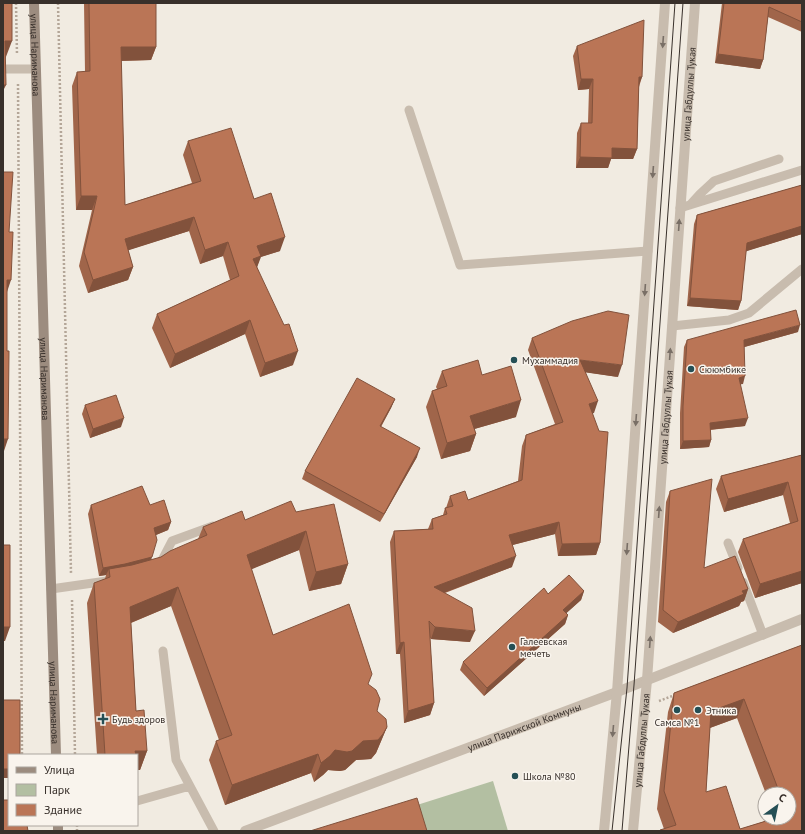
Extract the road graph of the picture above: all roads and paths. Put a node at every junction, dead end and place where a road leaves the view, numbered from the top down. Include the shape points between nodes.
1 (16, 3) edge
2 (34, 3) edge
3 (58, 3) edge
4 (665, 3) edge
5 (694, 3) edge
6 (3, 69) edge
7 (18, 69) junction
8 (36, 69) junction
9 (410, 110) dead end
10 (779, 159) dead end
11 (802, 170) edge
12 (685, 207) junction
13 (648, 251) junction
14 (802, 269) edge
15 (672, 326) junction
16 (222, 522) edge
17 (728, 543) dead end
18 (154, 569) edge
19 (116, 580) edge
20 (71, 586) junction
21 (51, 589) junction
22 (802, 619) edge
23 (763, 635) junction
24 (163, 651) dead end
25 (647, 680) junction
26 (617, 692) junction
27 (679, 694) edge
28 (656, 702) dead end
29 (22, 754) edge
30 (56, 754) edge
31 (76, 754) edge
32 (190, 786) junction
33 (138, 801) edge
34 (214, 831) edge
35 (245, 831) edge
36 (604, 831) edge
37 (633, 831) edge

1 - 7 path
2 - 8 main road, улица Нариманова
3 - 20 path
4 -> 13 street
5 - 12 street, улица Габдуллы Тукая
6 - 7 lane
7 - 8 lane
7 - 29 path
8 - 21 main road, улица Нариманова
9 - 13 lane via 460,265
10 - 12 lane via 714,181
11 - 12 lane
15 -> 12 street, улица Габдуллы Тукая
13 -> 26 street
14 - 15 lane via 749,313 729,320
25 -> 15 street, улица Габдуллы Тукая
16 - 18 lane via 172,541 158,567
17 - 23 lane
19 - 20 lane
20 - 21 lane
20 - 31 path
21 - 30 main road, улица Нариманова
22 - 23 street, улица Парижской Коммуны
23 - 25 street, улица Парижской Коммуны
24 - 32 lane via 176,760
25 - 26 street, улица Парижской Коммуны
25 - 37 street, улица Габдуллы Тукая
26 - 35 street, улица Парижской Коммуны
26 -> 36 street
27 - 28 path
32 - 33 lane
32 - 34 lane

